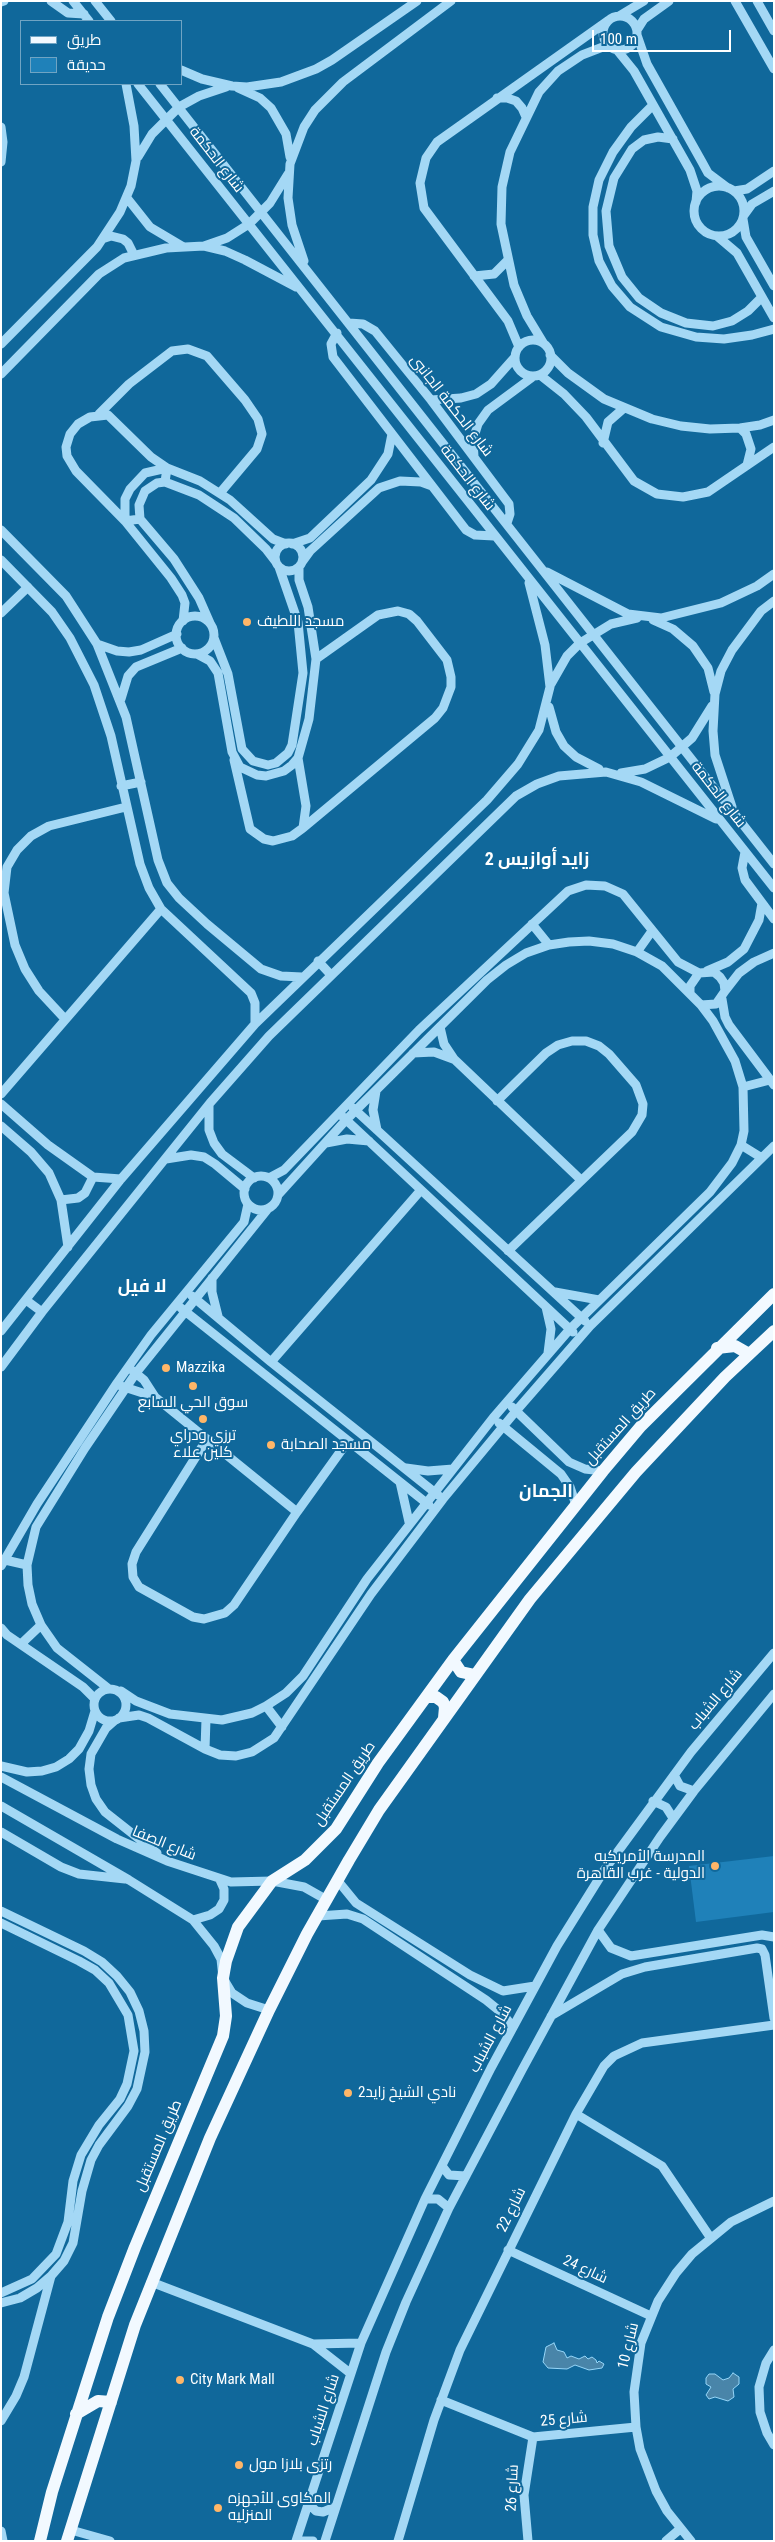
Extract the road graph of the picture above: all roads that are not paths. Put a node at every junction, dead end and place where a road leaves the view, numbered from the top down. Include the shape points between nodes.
1 (51, 1) edge
2 (73, 1) edge
3 (418, 1) edge
4 (451, 1) edge
5 (644, 1) edge
6 (669, 1) edge
7 (735, 1) edge
8 (757, 1) edge
9 (96, 2) edge
10 (619, 16) junction
11 (87, 18) edge
12 (110, 20) edge
13 (609, 20) junction
14 (774, 31) edge
15 (637, 32) junction
16 (608, 45) junction
17 (617, 50) junction
18 (771, 57) edge
19 (774, 69) edge
20 (182, 70) edge
21 (126, 85) edge
22 (139, 85) edge
23 (161, 85) edge
24 (232, 86) junction
25 (497, 98) junction
26 (653, 105) junction
27 (179, 107) junction
28 (526, 117) junction
29 (166, 118) junction
30 (1, 127) edge
31 (672, 139) junction
32 (136, 161) junction
33 (1, 162) edge
34 (290, 168) junction
35 (774, 171) edge
36 (731, 190) junction
37 (774, 191) edge
38 (127, 198) junction
39 (696, 202) junction
40 (262, 212) junction
41 (743, 217) junction
42 (249, 224) junction
43 (717, 236) junction
44 (105, 238) junction
45 (182, 246) junction
46 (204, 246) junction
47 (134, 255) junction
48 (508, 260) junction
49 (311, 275) junction
50 (474, 276) junction
51 (774, 286) edge
52 (303, 292) junction
53 (762, 297) junction
54 (774, 318) edge
55 (349, 323) junction
56 (774, 329) edge
57 (337, 334) junction
58 (1, 344) edge
59 (544, 344) junction
60 (519, 347) junction
61 (550, 354) junction
62 (515, 357) junction
63 (1, 374) edge
64 (537, 376) junction
65 (431, 400) junction
66 (624, 408) junction
67 (99, 414) junction
68 (774, 420) edge
69 (740, 428) junction
70 (392, 434) junction
71 (603, 443) junction
72 (774, 447) edge
73 (474, 457) junction
74 (747, 465) junction
75 (167, 468) junction
76 (165, 482) junction
77 (432, 486) junction
78 (220, 493) junction
79 (140, 519) junction
80 (125, 521) junction
81 (507, 523) junction
82 (1, 530) edge
83 (494, 536) junction
84 (289, 544) junction
85 (1, 560) edge
86 (278, 564) junction
87 (301, 564) junction
88 (542, 569) junction
89 (774, 574) edge
90 (528, 578) junction
91 (28, 586) junction
92 (774, 601) edge
93 (1, 613) edge
94 (645, 618) junction
95 (183, 621) junction
96 (210, 624) junction
97 (592, 633) junction
98 (177, 634) junction
99 (214, 638) junction
100 (580, 643) junction
101 (97, 644) junction
102 (182, 648) junction
103 (197, 654) junction
104 (316, 659) junction
105 (550, 687) junction
106 (714, 698) junction
107 (120, 699) junction
108 (548, 699) junction
109 (292, 745) junction
110 (682, 748) junction
111 (242, 749) junction
112 (301, 749) junction
113 (232, 752) junction
114 (670, 757) junction
115 (298, 758) junction
116 (606, 772) junction
117 (618, 774) junction
118 (141, 782) junction
119 (121, 786) junction
120 (486, 800) junction
121 (126, 807) junction
122 (498, 813) junction
123 (734, 814) junction
124 (722, 822) junction
125 (302, 828) junction
126 (746, 852) junction
127 (769, 853) edge
128 (774, 864) edge
129 (774, 888) edge
130 (762, 903) junction
131 (161, 909) junction
132 (774, 919) edge
133 (532, 924) junction
134 (652, 931) junction
135 (549, 945) junction
136 (637, 952) junction
137 (774, 953) edge
138 (318, 961) junction
139 (702, 972) junction
140 (331, 975) junction
141 (302, 977) junction
142 (690, 994) junction
143 (724, 995) junction
144 (701, 1006) junction
145 (65, 1019) junction
146 (255, 1024) junction
147 (440, 1027) junction
148 (419, 1030) junction
149 (427, 1039) junction
150 (413, 1053) junction
151 (454, 1059) junction
152 (772, 1082) edge
153 (743, 1087) junction
154 (376, 1090) junction
155 (1, 1094) edge
156 (497, 1101) junction
157 (1, 1104) edge
158 (210, 1104) junction
159 (347, 1104) junction
160 (355, 1111) junction
161 (338, 1113) junction
162 (346, 1120) junction
163 (1, 1126) edge
164 (377, 1130) junction
165 (369, 1141) junction
166 (325, 1143) junction
167 (741, 1146) junction
168 (774, 1146) edge
169 (762, 1158) junction
170 (166, 1159) junction
171 (93, 1177) junction
172 (254, 1178) junction
173 (269, 1178) junction
174 (121, 1179) junction
175 (581, 1180) junction
176 (244, 1189) junction
177 (421, 1190) junction
178 (278, 1195) junction
179 (61, 1200) junction
180 (248, 1204) junction
181 (267, 1210) junction
182 (472, 1218) junction
183 (463, 1229) junction
184 (68, 1247) junction
185 (508, 1251) junction
186 (212, 1278) junction
187 (552, 1291) junction
188 (187, 1292) junction
189 (774, 1294) edge
190 (196, 1299) junction
191 (26, 1300) junction
192 (599, 1300) junction
193 (545, 1304) junction
194 (177, 1305) junction
195 (42, 1312) junction
196 (185, 1312) junction
197 (581, 1318) junction
198 (219, 1319) junction
199 (590, 1326) junction
200 (570, 1329) junction
201 (1, 1331) edge
202 (774, 1331) edge
203 (580, 1338) junction
204 (717, 1348) junction
205 (749, 1354) junction
206 (548, 1355) junction
207 (271, 1362) junction
208 (1, 1366) edge
209 (128, 1367) junction
210 (136, 1373) junction
211 (117, 1383) junction
212 (126, 1388) junction
213 (313, 1396) junction
214 (155, 1397) junction
215 (508, 1402) junction
216 (304, 1406) junction
217 (516, 1411) junction
218 (493, 1418) junction
219 (503, 1427) junction
220 (207, 1439) junction
221 (348, 1441) junction
222 (404, 1467) junction
223 (453, 1469) junction
224 (603, 1471) junction
225 (400, 1482) junction
226 (434, 1492) junction
227 (443, 1498) junction
228 (425, 1502) junction
229 (576, 1505) junction
230 (434, 1509) junction
231 (297, 1512) junction
232 (409, 1522) junction
233 (3, 1563) edge
234 (27, 1565) junction
235 (41, 1625) junction
236 (1, 1628) edge
237 (21, 1644) junction
238 (774, 1653) edge
239 (453, 1660) junction
240 (475, 1675) junction
241 (109, 1689) junction
242 (121, 1691) junction
243 (774, 1694) edge
244 (427, 1697) junction
245 (95, 1699) junction
246 (266, 1706) junction
247 (95, 1711) junction
248 (444, 1718) junction
249 (117, 1719) junction
250 (206, 1719) junction
251 (282, 1727) junction
252 (205, 1749) junction
253 (1, 1766) edge
254 (674, 1775) junction
255 (1, 1777) edge
256 (694, 1791) junction
257 (653, 1801) junction
258 (1, 1806) edge
259 (673, 1818) junction
260 (1, 1832) edge
261 (167, 1861) junction
262 (129, 1880) junction
263 (220, 1880) junction
264 (272, 1881) junction
265 (338, 1881) junction
266 (327, 1900) junction
267 (1, 1911) edge
268 (318, 1916) junction
269 (193, 1920) junction
270 (1, 1924) edge
271 (598, 1930) junction
272 (774, 1938) edge
273 (774, 1942) edge
274 (764, 1954) junction
275 (223, 1978) junction
276 (535, 1986) junction
277 (269, 2010) junction
278 (550, 2016) junction
279 (774, 2018) edge
280 (774, 2025) edge
281 (513, 2027) junction
282 (134, 2052) junction
283 (145, 2052) junction
284 (576, 2114) junction
285 (442, 2166) junction
286 (466, 2176) junction
287 (425, 2199) junction
288 (774, 2202) edge
289 (449, 2208) junction
290 (710, 2237) junction
291 (508, 2250) junction
292 (51, 2276) junction
293 (151, 2282) junction
294 (1, 2293) edge
295 (1, 2303) edge
296 (651, 2316) junction
297 (361, 2343) junction
298 (313, 2344) junction
299 (774, 2350) edge
300 (350, 2373) junction
301 (441, 2400) junction
302 (111, 2402) junction
303 (76, 2414) junction
304 (1, 2421) edge
305 (636, 2427) junction
306 (533, 2437) junction
307 (774, 2445) edge
308 (308, 2502) junction
309 (335, 2507) junction
310 (680, 2529) junction
311 (1, 2532) edge
312 (69, 2536) edge
313 (3, 2541) edge
314 (40, 2541) edge
315 (110, 2541) edge
316 (296, 2541) edge
317 (303, 2541) edge
318 (313, 2541) edge
319 (325, 2541) edge
320 (398, 2541) edge
321 (528, 2541) edge
322 (666, 2541) edge
323 (691, 2541) edge

1 - 11 street via 68,13
2 - 11 street
3 - 24 street via 316,69 281,82
4 - 34 street via 328,95 304,127
5 - 10 street
6 - 15 street via 644,19
7 - 18 street
8 - 14 street
9 - 12 street
10 - 13 street
10 - 15 street via 631,19
13 - 16 street via 603,32
13 - 25 street
15 - 17 street via 630,47
15 - 36 street via 646,64 708,173
16 - 17 street
16 - 28 street via 582,55 558,71 540,92
17 - 26 street via 634,71
18 - 19 street
20 - 24 street
21 - 32 street
22 - 29 street, شارع الحكمة
23 - 27 street, شارع الحكمة
24 - 27 street via 199,96
24 - 34 street via 260,98 280,120 286,134
25 - 28 street via 516,102
25 - 50 street via 437,142 426,158 420,183 424,208
26 - 31 street
26 - 56 street via 613,152 600,180 593,207 597,252 612,286 630,307 661,327 696,337 724,339
27 - 29 street
27 - 40 street, شارع الحكمة
28 - 48 street via 510,152 502,187 501,224
29 - 32 street via 148,138
29 - 42 street, شارع الحكمة
30 - 33 street via 4,142
31 - 39 street via 695,180
31 - 53 street via 644,140 632,149 614,178 606,211 609,246 622,277 640,298 661,313 686,323 713,326 732,321
32 - 38 street
34 - 40 street
34 - 49 street via 288,198 292,225 299,251
35 - 36 street via 747,189
36 - 39 street via 719,186 710,188
36 - 41 street via 742,202
37 - 41 street via 752,204
38 - 44 street
38 - 45 street via 150,227
39 - 43 street via 698,224
40 - 42 street
40 - 49 street, شارع الحكمة
41 - 43 street via 732,232
41 - 51 street via 746,237
42 - 46 street via 227,238
42 - 52 street, شارع الحكمة
43 - 53 street via 737,253
44 - 47 street via 123,239
44 - 58 street
45 - 46 street
45 - 47 street
46 - 52 street via 225,251 265,269
47 - 63 street via 106,267
48 - 50 street via 494,274
48 - 59 street via 527,316
49 - 55 street, شارع الحكمة
50 - 60 street via 508,321
52 - 57 street, شارع الحكمة
53 - 54 street
55 - 65 street, شارع الحكمة الجانبى via 363,324 375,331
55 - 81 street, شارع الحكمة
57 - 70 street via 331,344 333,357
57 - 83 street, شارع الحكمة
59 - 60 street via 531,340
59 - 61 street
60 - 62 street
61 - 64 street via 549,367
61 - 66 street via 586,387
62 - 64 street via 520,371
62 - 65 street via 498,378 476,394
64 - 71 street via 564,394 586,417
64 - 73 street via 488,410 478,424 473,440
65 - 73 street, شارع الحكمة الجانبى
66 - 69 street via 681,426
66 - 71 street via 608,422
67 - 75 street via 108,415
67 - 78 street via 129,384 172,352 188,349 207,356 245,400 258,419 262,434 257,449
67 - 80 street via 78,424 70,434 67,456 76,471
68 - 69 street
69 - 74 street via 750,441
70 - 77 street
70 - 84 street via 384,463 371,480 310,538
71 - 74 street via 634,481 657,494 683,497 708,492
72 - 74 street
73 - 81 street, شارع الحكمة الجانبى via 509,504
75 - 76 street
75 - 78 street
75 - 80 street via 145,474 130,489 124,510
76 - 79 street via 145,491 139,505
76 - 86 street via 188,489 222,509
77 - 83 street via 470,533
77 - 87 street via 400,481 379,488 310,551
78 - 84 street via 273,539
79 - 80 street
79 - 96 street via 174,559 199,598
80 - 95 street via 182,595 185,603
81 - 88 street, شارع الحكمة
82 - 101 street via 66,596
83 - 90 street, شارع الحكمة
84 - 86 street via 277,550
84 - 87 street via 301,550
85 - 91 street
86 - 87 street via 289,571
86 - 109 street via 294,605 301,640 303,673
87 - 104 street via 299,580 308,607
88 - 94 street via 615,608
88 - 97 street, شارع الحكمة
89 - 94 street via 721,603 673,617
90 - 100 street, شارع الحكمة
90 - 105 street via 545,645
91 - 93 street
91 - 119 street via 70,638 94,685 108,727
92 - 106 street via 761,611 732,650
94 - 97 street via 616,622
94 - 106 street via 673,628 693,646 708,668
95 - 96 street via 197,616
95 - 98 street
96 - 99 street
97 - 100 street
97 - 110 street, شارع الحكمة
98 - 101 street via 129,652 117,652
98 - 102 street
99 - 103 street via 205,651
99 - 111 street via 228,674
100 - 105 street via 557,671
100 - 114 street, شارع الحكمة
101 - 107 street
102 - 103 street
102 - 107 street via 136,667 128,676
103 - 113 street via 210,662 218,673
104 - 112 street via 312,704
104 - 125 street via 378,615 408,614 447,660 451,687 443,708 435,718
105 - 108 street
106 - 110 street via 701,727
106 - 123 street via 715,754
107 - 118 street
108 - 116 street via 550,716 564,746 590,766
108 - 120 street via 532,744
109 - 111 street via 283,758 268,765 252,761
109 - 112 street
110 - 114 street
110 - 123 street, شارع الحكمة
111 - 113 street
112 - 115 street
113 - 115 street via 240,767 266,776 284,771
113 - 125 street via 250,829 264,840 273,842 292,836
114 - 117 street via 645,769
114 - 124 street, شارع الحكمة
115 - 125 street via 306,806
116 - 117 street
116 - 122 street via 559,776 537,784 516,796
117 - 124 street via 682,800
118 - 119 street
118 - 141 street via 158,860 167,883 179,898 261,969 281,976
119 - 121 street
120 - 122 street
120 - 138 street
121 - 131 street via 140,864
121 - 145 street via 49,826 31,836 7,867 4,893 15,945 39,991
122 - 140 street
123 - 127 street, شارع الحكمة
124 - 126 street, شارع الحكمة
126 - 129 street, شارع الحكمة
126 - 130 street via 742,868 745,880
127 - 128 street, شارع الحكمة
130 - 132 street
130 - 139 street via 756,928 744,949 728,962
131 - 145 street
131 - 146 street via 244,985 255,1003
133 - 134 street via 568,891 586,885 605,886 622,894
133 - 135 street
133 - 148 street
134 - 136 street
134 - 139 street via 678,962
135 - 136 street via 589,941
135 - 147 street via 506,965
136 - 142 street via 662,966
137 - 143 street via 739,973
138 - 140 street
138 - 141 street
139 - 142 street via 690,986
139 - 143 street via 714,972 720,977 724,983
140 - 158 street via 268,1036
141 - 146 street
142 - 144 street
143 - 144 street via 716,1004
143 - 152 street via 725,1017 729,1025
144 - 153 street via 735,1061
145 - 155 street
146 - 174 street
147 - 149 street
147 - 151 street via 444,1044
148 - 149 street
148 - 159 street
149 - 150 street
150 - 151 street via 434,1052
150 - 154 street
151 - 156 street
152 - 153 street
153 - 167 street via 745,1116
154 - 160 street
154 - 164 street
156 - 175 street
156 - 175 street via 558,1045 586,1041 609,1054 641,1094 642,1115 632,1132
157 - 171 street via 48,1145
158 - 170 street
158 - 172 street via 208,1117 214,1143 222,1154
159 - 160 street
159 - 161 street
160 - 162 street
160 - 164 street
161 - 162 street
161 - 173 street via 284,1170
162 - 165 street
162 - 166 street
163 - 179 street via 41,1162
164 - 182 street
165 - 166 street via 347,1138
165 - 177 street
166 - 178 street
167 - 169 street
167 - 192 street via 710,1192
168 - 169 street
169 - 199 street
170 - 176 street via 184,1155 204,1157
170 - 195 street
171 - 174 street
171 - 179 street via 85,1193 78,1198
172 - 173 street
172 - 176 street
173 - 178 street via 278,1188
174 - 184 street
175 - 185 street
176 - 180 street
177 - 183 street
177 - 207 street
178 - 181 street
179 - 184 street
180 - 181 street via 253,1209
180 - 188 street via 244,1222
181 - 186 street
182 - 183 street
182 - 185 street
183 - 193 street
184 - 191 street
185 - 187 street
186 - 190 street
186 - 198 street
187 - 192 street via 575,1298
187 - 197 street
188 - 190 street
188 - 194 street
189 - 204 main road, طريق المستقبل
190 - 196 street
190 - 198 street
191 - 195 street
191 - 201 street
192 - 197 street
193 - 200 street
193 - 206 street via 551,1329
194 - 196 street
194 - 209 street
195 - 208 street
196 - 210 street
196 - 216 street
197 - 199 street
197 - 200 street
198 - 207 street
199 - 203 street
200 - 203 street
200 - 206 street
202 - 205 main road
203 - 217 street
204 - 205 main road via 735,1346
204 - 224 main road, طريق المستقبل via 641,1426
205 - 240 main road via 591,1523
206 - 215 street
207 - 213 street
209 - 210 street
209 - 211 street
210 - 212 street
210 - 214 street
211 - 212 street
211 - 233 street via 37,1504
212 - 214 street
212 - 234 street via 45,1509 36,1527
213 - 216 street
213 - 222 street
214 - 220 street
215 - 217 street
215 - 218 street
216 - 221 street
217 - 219 street
217 - 224 street via 569,1462 577,1467
218 - 219 street
218 - 223 street
219 - 227 street
219 - 229 street via 560,1474 570,1487
220 - 231 street
220 - 231 street via 136,1552 132,1564 133,1577 139,1586 193,1617 204,1619 225,1613 234,1605
221 - 225 street
221 - 231 street
222 - 223 street via 428,1471
222 - 226 street
223 - 226 street
224 - 229 main road, طريق المستقبل
225 - 228 street
225 - 232 street
226 - 227 street
226 - 228 street
227 - 230 street
228 - 230 street
228 - 232 street
229 - 239 main road, طريق المستقبل
230 - 251 street via 371,1594
232 - 246 street via 303,1676
233 - 234 street
234 - 235 street via 32,1604
235 - 237 street
235 - 241 street via 57,1648
236 - 237 street
237 - 245 street
238 - 254 street, شارع الشباب
239 - 240 main road via 460,1672
239 - 244 main road, طريق المستقبل
240 - 248 main road
241 - 242 street
241 - 245 street
242 - 249 street via 126,1708
242 - 250 street via 162,1711
243 - 256 street
244 - 248 main road via 436,1697 443,1702
244 - 264 main road, طريق المستقبل via 378,1763 336,1829 305,1860
245 - 247 street
246 - 250 street via 237,1718
246 - 251 street
247 - 249 street via 102,1719
247 - 253 street via 79,1748 56,1767 27,1772
248 - 265 main road via 379,1810
249 - 252 street via 148,1718
249 - 261 street via 103,1732 91,1754 91,1785 106,1812
250 - 252 street
251 - 252 street via 274,1738 252,1752 228,1755
254 - 256 street via 680,1786
254 - 257 street, شارع الشباب
255 - 261 street, شارع الصفا via 117,1839
256 - 259 street
257 - 259 street via 666,1806
257 - 276 street, شارع الشباب via 587,1897
258 - 262 street
259 - 271 street
260 - 262 street via 79,1874
261 - 263 street, شارع الصفا
262 - 269 street
263 - 264 street, شارع الصفا via 242,1883
263 - 269 street via 224,1900 219,1909
264 - 266 street, شارع الصفا via 308,1888
264 - 275 main road, طريق المستقبل via 238,1927
265 - 266 main road
265 - 276 street via 356,1904 470,1976 502,1991
266 - 268 main road
267 - 283 street via 84,1951 117,1976 139,2011
268 - 277 main road
268 - 281 street via 347,1914 363,1919 486,2000
269 - 275 street via 214,1946
270 - 282 street via 79,1961 109,1983 128,2015
271 - 272 street via 611,1948 631,1956 762,1935
271 - 278 street
273 - 274 street
274 - 278 street via 757,1948 635,1970 609,1980
274 - 279 street
275 - 277 street via 239,1998
275 - 303 main road, طريق المستقبل via 226,2016 223,2036 135,2246
276 - 281 street, شارع الشباب
277 - 293 main road via 210,2138
278 - 286 street
280 - 284 street, شارع 22 via 655,2040 628,2048 604,2066
281 - 285 street, شارع الشباب
282 - 283 street
282 - 294 street via 120,2099 81,2155 73,2180 68,2222 56,2254 32,2279
283 - 292 street via 137,2089 92,2160 82,2191 73,2243
284 - 290 street via 662,2166
284 - 291 street, شارع 22
285 - 286 street via 454,2176
285 - 287 street, شارع الشباب
286 - 289 street
287 - 289 street via 438,2199
287 - 297 street, شارع الشباب
288 - 290 street, شارع 10 via 731,2222
289 - 309 street via 386,2352
290 - 296 street, شارع 10 via 676,2273
291 - 296 street, شارع 24
291 - 301 street, شارع 22 via 460,2350
292 - 295 street via 20,2298
292 - 304 street via 24,2377
293 - 298 street
293 - 302 main road
296 - 305 street, شارع 10 via 636,2370
297 - 298 street
297 - 300 street, شارع الشباب
298 - 300 street
299 - 307 street via 766,2363 759,2387 760,2412 766,2434
300 - 308 street, شارع الشباب
301 - 306 street, شارع 25
301 - 320 street, شارع 22
302 - 303 main road via 98,2401
302 - 312 main road
303 - 314 main road, طريق المستقبل
305 - 306 street, شارع 25
305 - 310 street, شارع 10 via 647,2471
306 - 321 street, شارع 26 via 524,2495
308 - 309 street via 316,2511
308 - 316 street, شارع الشباب
309 - 319 street
310 - 322 street
310 - 323 street, شارع 10
311 - 313 street
312 - 315 street
317 - 318 street

